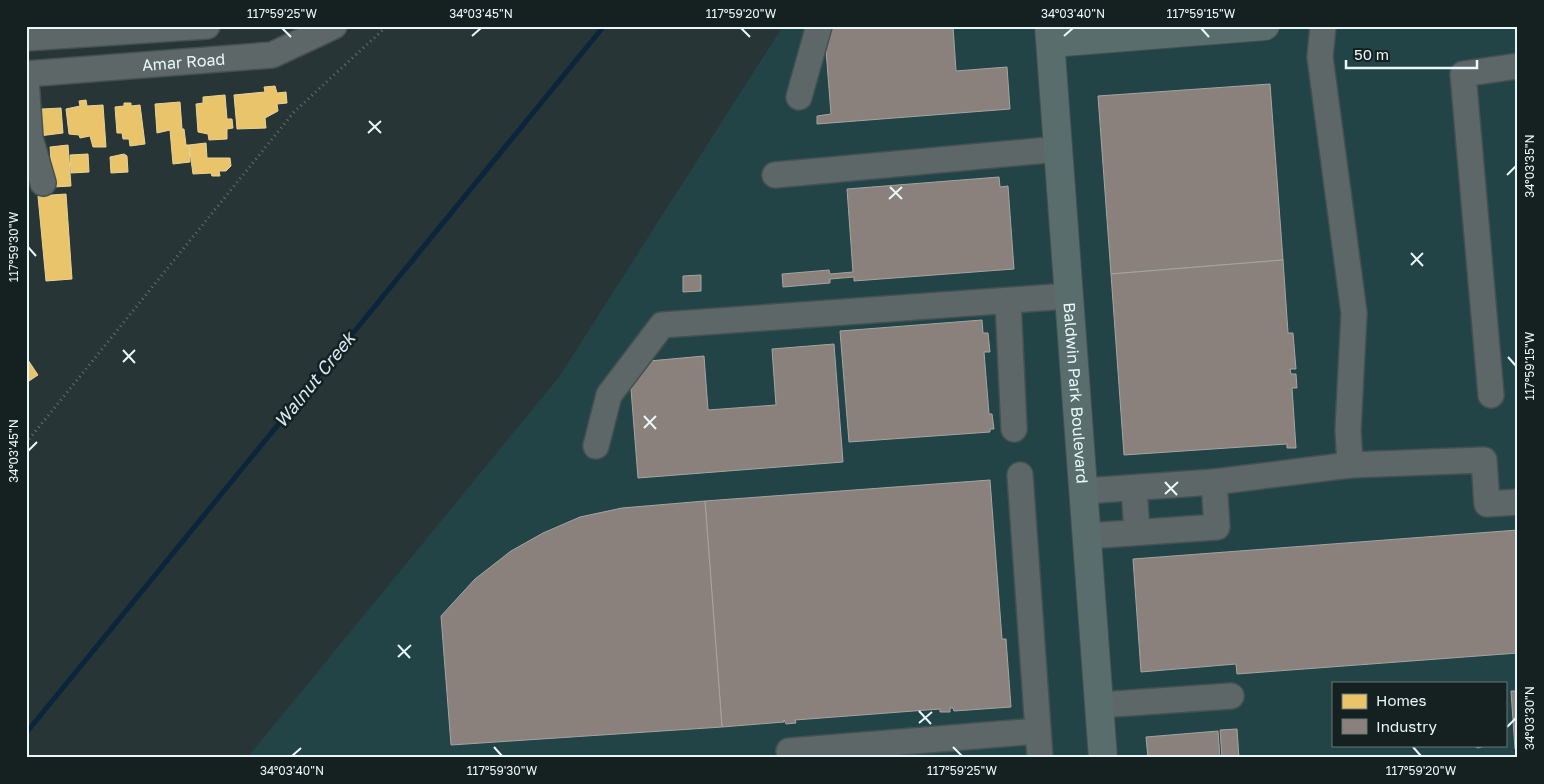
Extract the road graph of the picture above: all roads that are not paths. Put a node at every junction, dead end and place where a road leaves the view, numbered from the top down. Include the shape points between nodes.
1 (207, 26) edge
2 (334, 26) edge
3 (819, 26) edge
4 (1265, 26) edge
5 (1323, 26) edge
6 (94, 34) junction
7 (1050, 35) edge
8 (26, 38) edge
9 (1518, 66) edge
10 (97, 68) junction
11 (26, 74) edge
12 (26, 80) edge
13 (800, 96) dead end
14 (1059, 149) junction
15 (775, 175) dead end
16 (43, 183) dead end
17 (1070, 296) junction
18 (1008, 301) junction
19 (1491, 395) dead end
20 (1014, 428) dead end
21 (596, 446) dead end
22 (1350, 466) junction
23 (1020, 475) dead end
24 (1214, 482) junction
25 (1134, 488) junction
26 (1084, 491) junction
27 (1518, 502) edge
28 (1137, 532) junction
29 (1087, 536) junction
30 (1231, 696) dead end
31 (1099, 705) junction
32 (1038, 731) junction
33 (789, 751) dead end
34 (1040, 758) edge
35 (1103, 758) edge

1 - 6 street
2 - 10 street, Amar Road via 272,55
3 - 13 street
4 - 7 main road
5 - 22 street via 1320,57 1354,312 1348,430
6 - 8 street
6 - 10 street
7 - 14 main road, Baldwin Park Boulevard
9 - 19 street via 1463,74
10 - 11 street, Amar Road
12 - 16 street via 30,138
14 - 15 street
14 - 17 main road, Baldwin Park Boulevard
17 - 18 street
17 - 26 main road, Baldwin Park Boulevard
18 - 20 street
18 - 21 street via 662,325 609,395
22 - 24 street
22 - 27 street via 1484,460 1487,504
23 - 32 street
24 - 25 street
24 - 28 street via 1216,527
25 - 26 street
25 - 28 street
26 - 29 main road, Baldwin Park Boulevard
28 - 29 street
29 - 31 main road, Baldwin Park Boulevard
30 - 31 street
31 - 35 main road, Baldwin Park Boulevard
32 - 33 street
32 - 34 street

